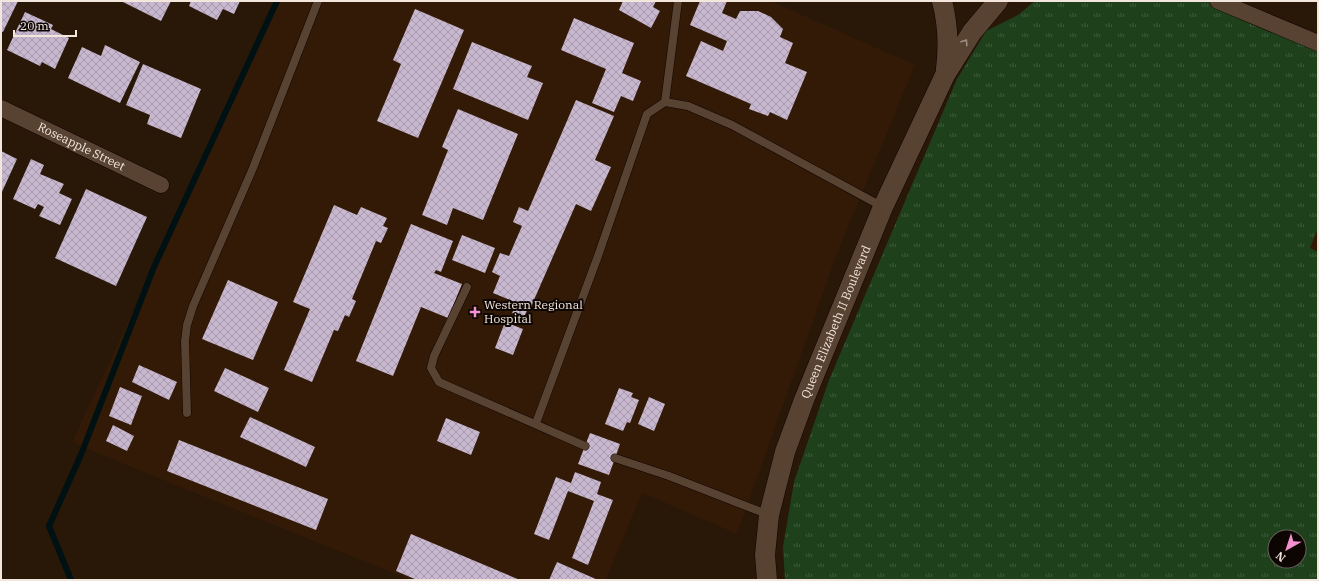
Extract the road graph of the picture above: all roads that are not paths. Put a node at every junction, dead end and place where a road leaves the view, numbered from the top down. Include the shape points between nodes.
1 (318, 1) edge
2 (678, 1) edge
3 (942, 1) edge
4 (998, 1) edge
5 (1218, 1) edge
6 (1318, 43) edge
7 (945, 75) junction
8 (665, 102) junction
9 (1, 108) edge
10 (161, 185) dead end
11 (883, 207) junction
12 (467, 287) dead end
13 (187, 413) dead end
14 (536, 423) junction
15 (585, 446) dead end
16 (615, 458) dead end
17 (769, 515) junction
18 (767, 580) edge

1 - 13 lane via 253,168 193,306 185,341
2 - 8 lane
3 - 7 street, Queen Elizabeth II Boulevard via 947,21
7 -> 4 street, Queen Elizabeth II Boulevard via 972,32
5 - 6 street
7 - 11 street, Queen Elizabeth II Boulevard
8 - 11 lane via 688,106 732,125
8 - 14 lane via 647,114
9 - 10 street, Roseapple Street
11 - 17 street, Queen Elizabeth II Boulevard via 804,400 785,452
12 - 14 lane via 434,356 431,368 440,382
14 - 15 lane
16 - 17 lane
17 - 18 street, Queen Elizabeth II Boulevard via 765,555

